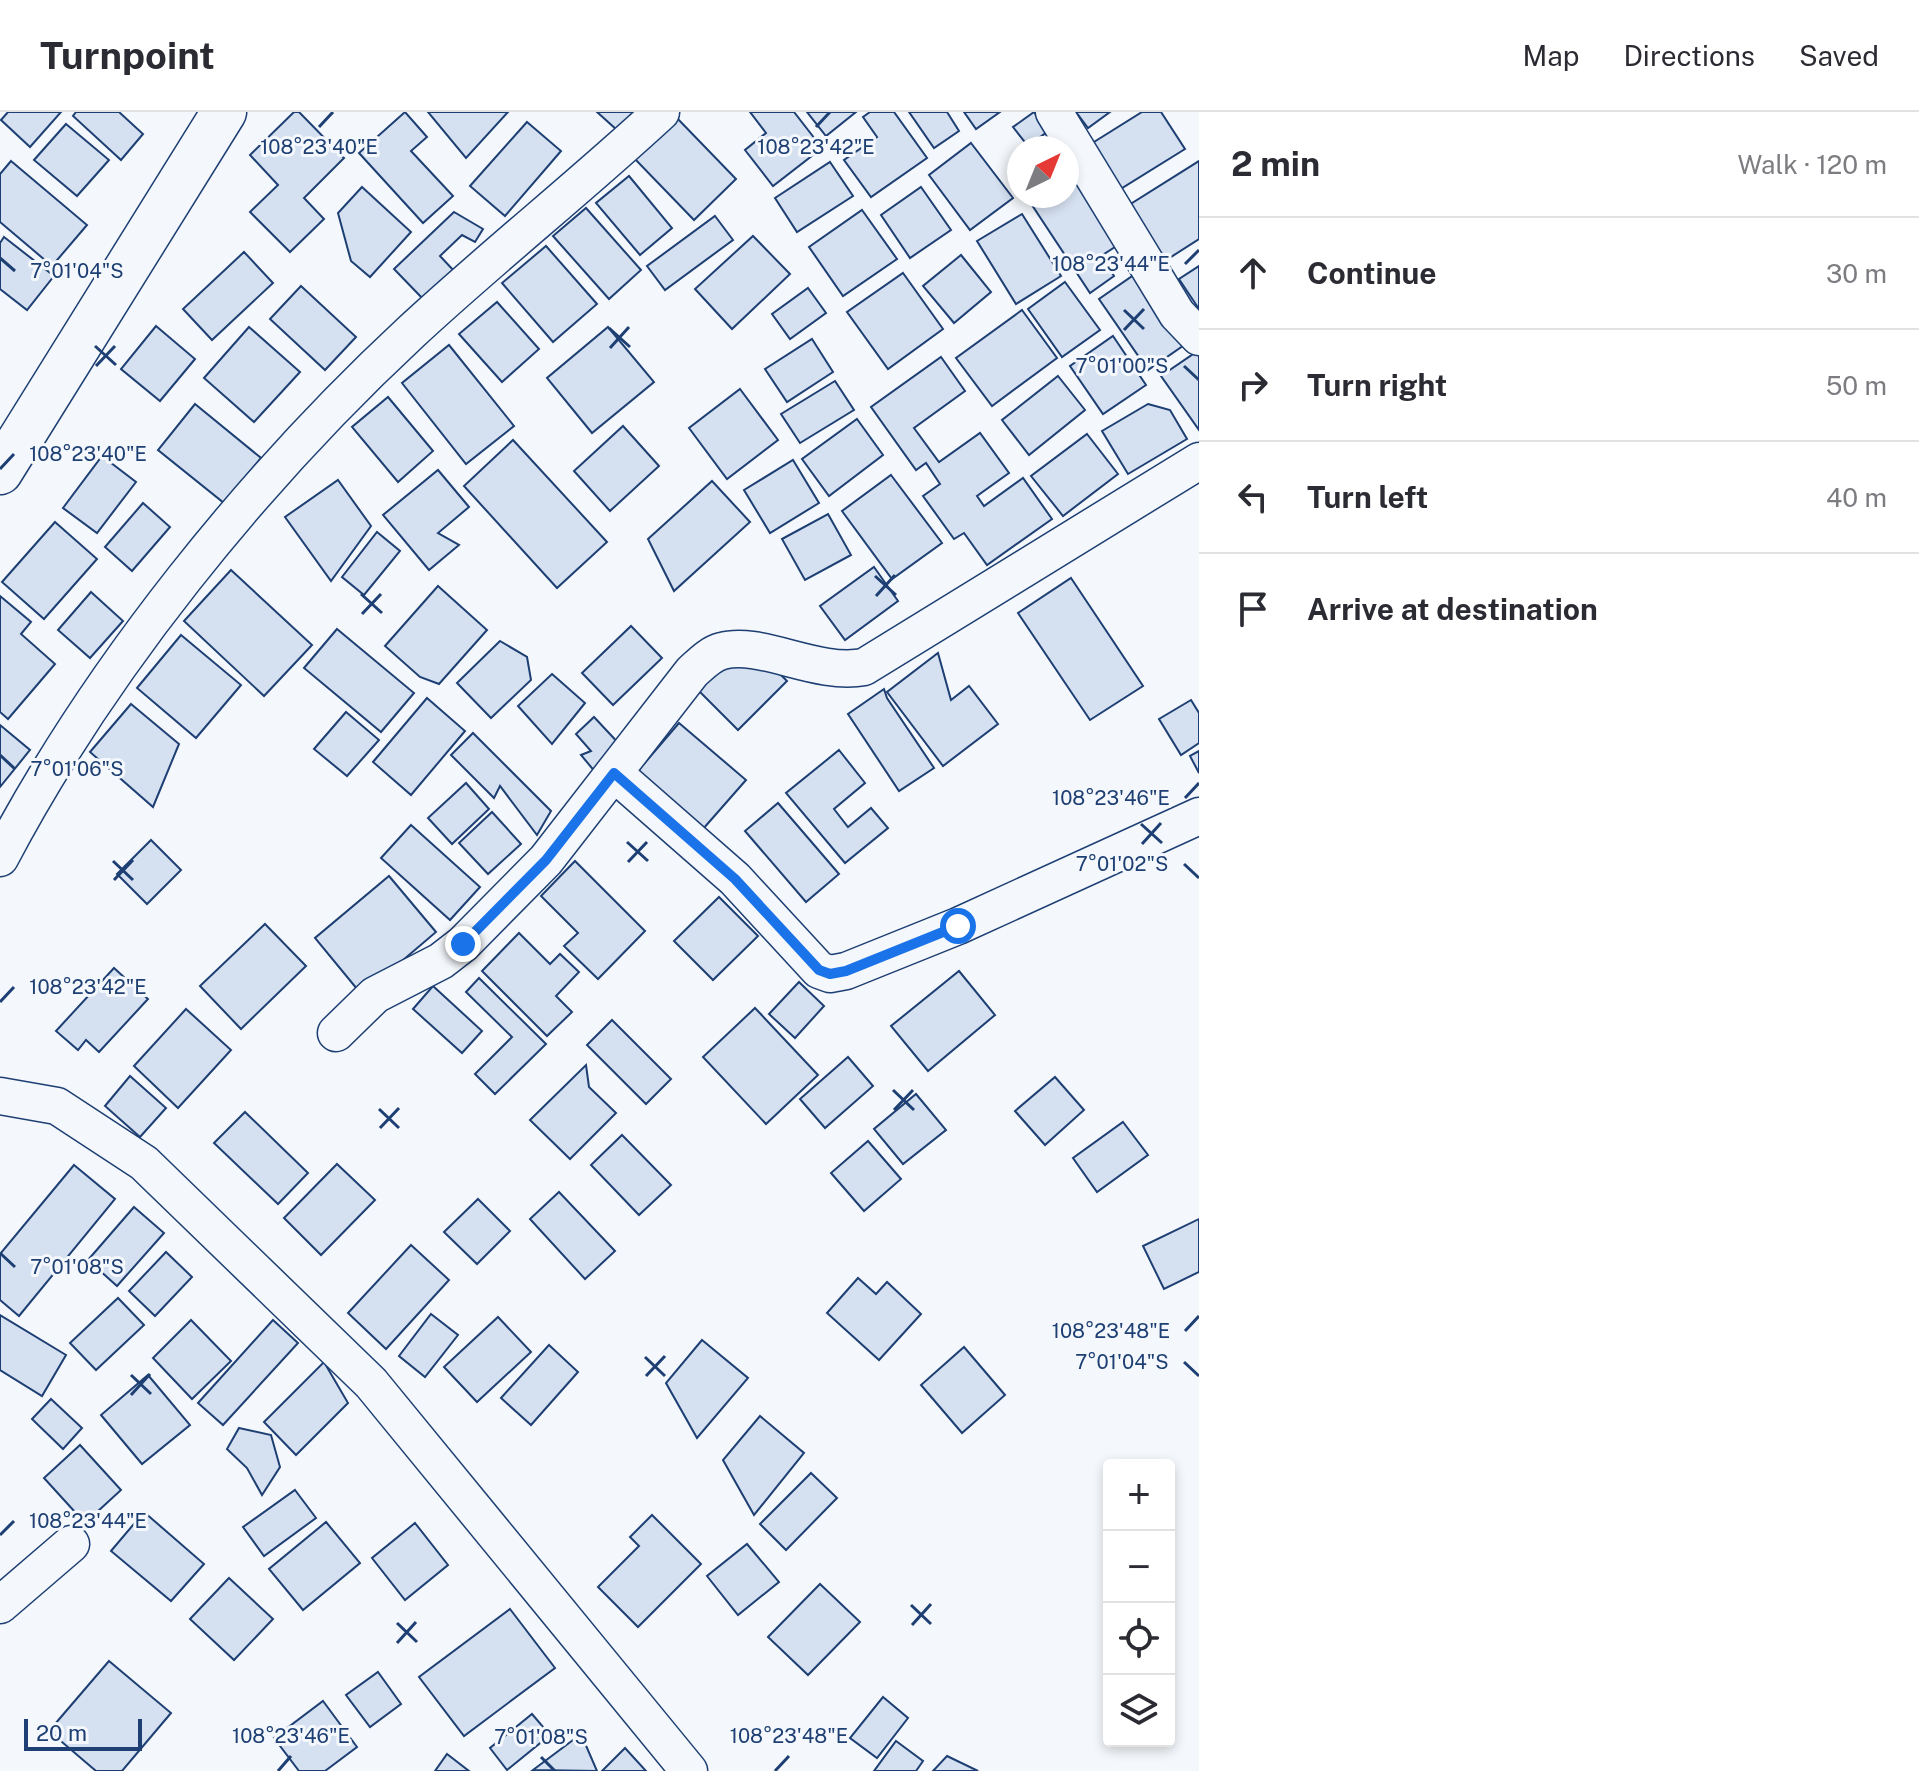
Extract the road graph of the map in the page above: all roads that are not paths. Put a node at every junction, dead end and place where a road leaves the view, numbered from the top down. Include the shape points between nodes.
1 (224, 112) edge
2 (661, 112) edge
3 (1054, 112) edge
4 (1199, 337) edge
5 (1199, 461) edge
6 (0, 472) edge
7 (614, 773) junction
8 (1199, 816) edge
9 (0, 858) edge
10 (336, 1033) dead end
11 (0, 1096) edge
12 (71, 1544) dead end
13 (0, 1605) edge
14 (689, 1771) edge

1 - 6 highway
2 - 9 street via 411,332 286,460 173,595 81,720
3 - 4 street via 1177,314
5 - 7 street via 864,667 823,669 738,648 720,651 692,672
7 - 8 street via 735,879 819,970 830,974 958,926
7 - 10 street via 546,860 463,944 375,995
11 - 14 street via 57,1106 144,1163 371,1383
12 - 13 street

